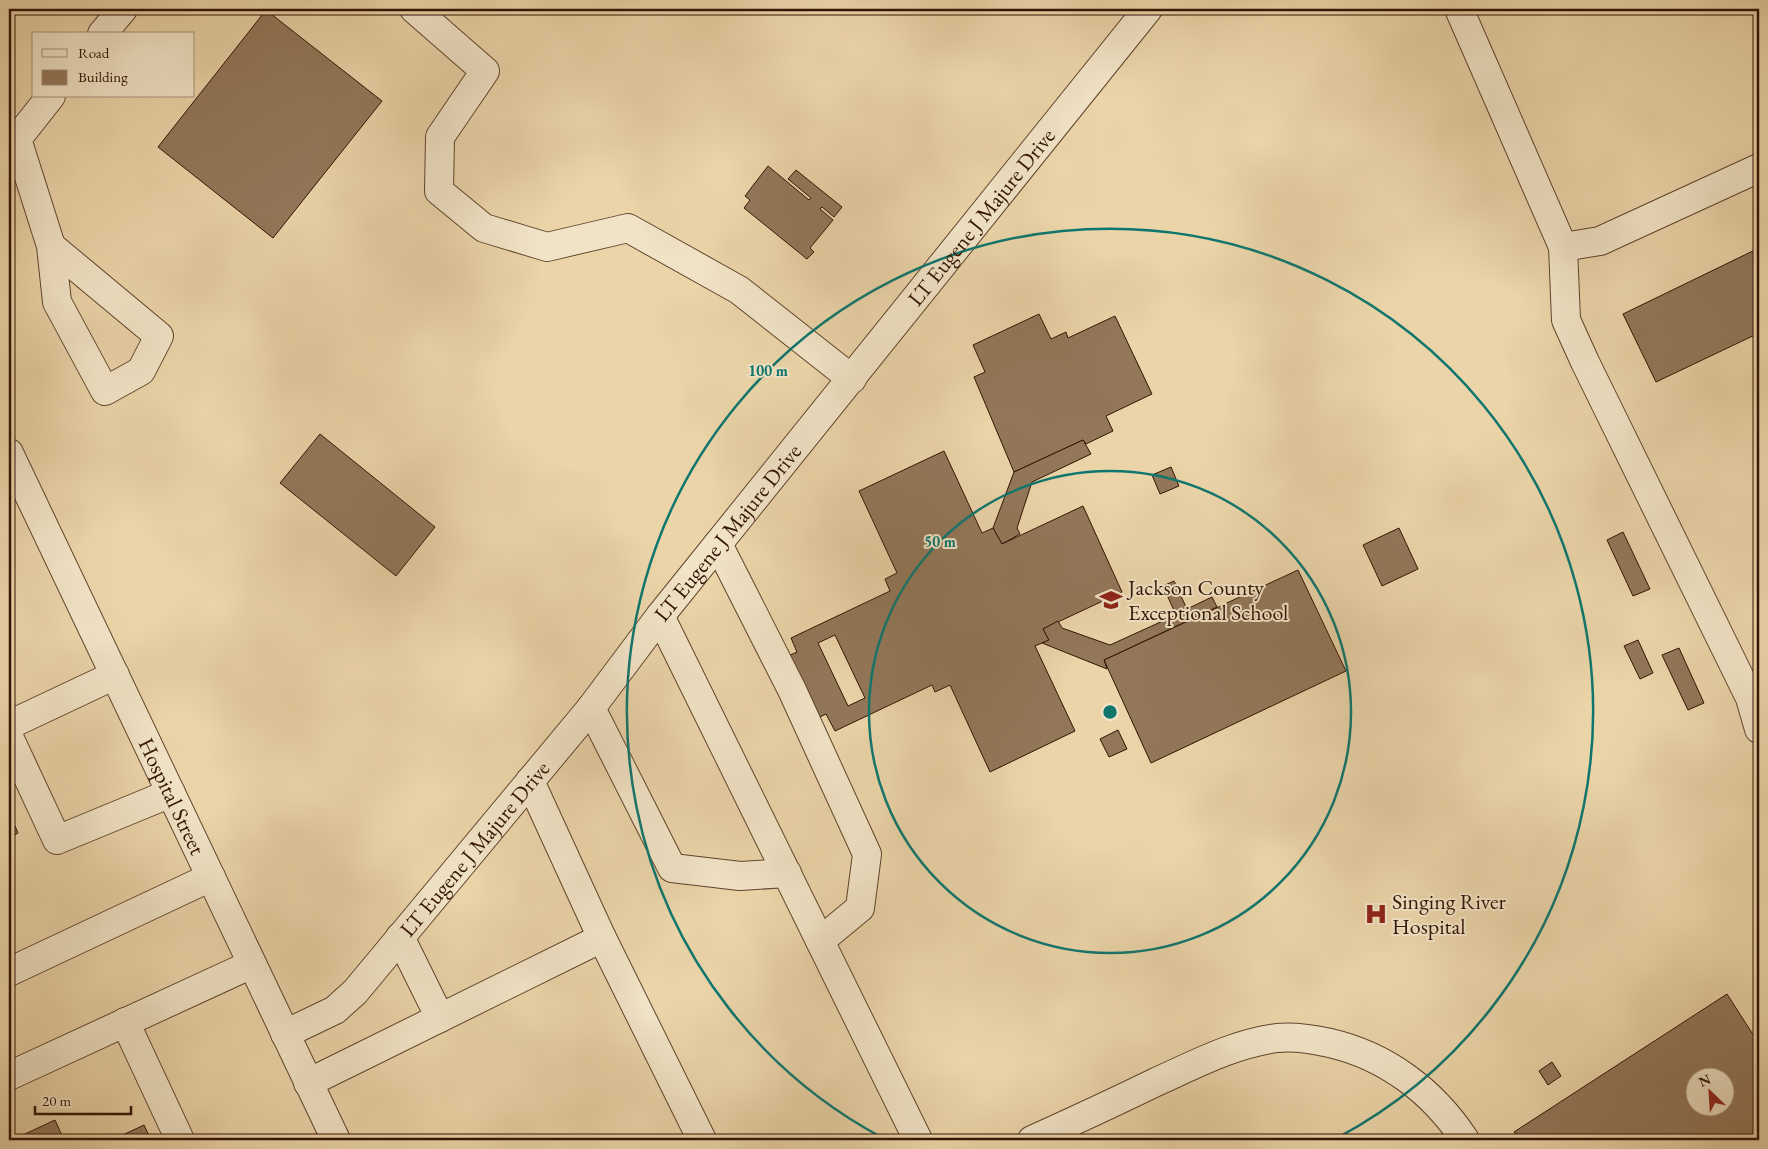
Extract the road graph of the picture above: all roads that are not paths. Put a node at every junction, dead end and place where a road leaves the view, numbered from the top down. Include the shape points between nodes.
1 (122, 9) edge
2 (414, 9) edge
3 (1148, 9) edge
4 (1459, 9) edge
5 (104, 32) edge
6 (50, 98) edge
7 (13, 135) edge
8 (1759, 168) edge
9 (51, 246) junction
10 (1563, 247) junction
11 (852, 379) junction
12 (11, 462) edge
13 (718, 544) junction
14 (660, 616) junction
15 (115, 675) junction
16 (591, 708) junction
17 (9, 725) edge
18 (1759, 730) edge
19 (9, 737) edge
20 (530, 781) junction
21 (171, 794) junction
22 (786, 873) junction
23 (211, 878) junction
24 (400, 937) junction
25 (602, 938) junction
26 (820, 941) junction
27 (252, 964) junction
28 (9, 972) edge
29 (440, 1018) junction
30 (125, 1022) junction
31 (285, 1034) junction
32 (9, 1076) edge
33 (308, 1082) junction
34 (331, 1139) edge
35 (180, 1140) edge
36 (702, 1140) edge
37 (918, 1140) edge
38 (1032, 1140) edge
39 (1464, 1140) edge

1 - 5 street
2 - 11 street via 485,71 440,137 439,191 484,228 546,248 628,228 739,290
3 - 11 street, LT Eugene J Majure Drive
4 - 10 street
6 - 7 street
7 - 9 street
8 - 10 street via 1600,241
9 - 9 street via 159,336 141,371 104,391 57,302
10 - 18 street via 1566,320 1750,698
11 - 13 street, LT Eugene J Majure Drive
12 - 15 street, Hospital Street
13 - 14 street, LT Eugene J Majure Drive
13 - 26 street via 792,690 867,854 860,908
14 - 16 street, LT Eugene J Majure Drive
14 - 22 street
15 - 17 street
15 - 21 street, Hospital Street
16 - 20 street, LT Eugene J Majure Drive
16 - 22 street via 672,868 740,876
19 - 21 street via 57,840
20 - 24 street, LT Eugene J Majure Drive
20 - 25 street
21 - 23 street, Hospital Street
22 - 26 street
23 - 27 street, Hospital Street
23 - 28 street
24 - 29 street
24 - 31 street, LT Eugene J Majure Drive via 355,992 335,1010
25 - 29 street
25 - 36 street
26 - 37 street
27 - 30 street
27 - 31 street, Hospital Street
29 - 33 street
30 - 32 street
30 - 35 street
31 - 33 street, Hospital Street
33 - 34 street, Hospital Street
38 - 39 street via 1225,1050 1277,1038 1306,1038 1350,1048 1380,1060 1413,1082 1456,1126

